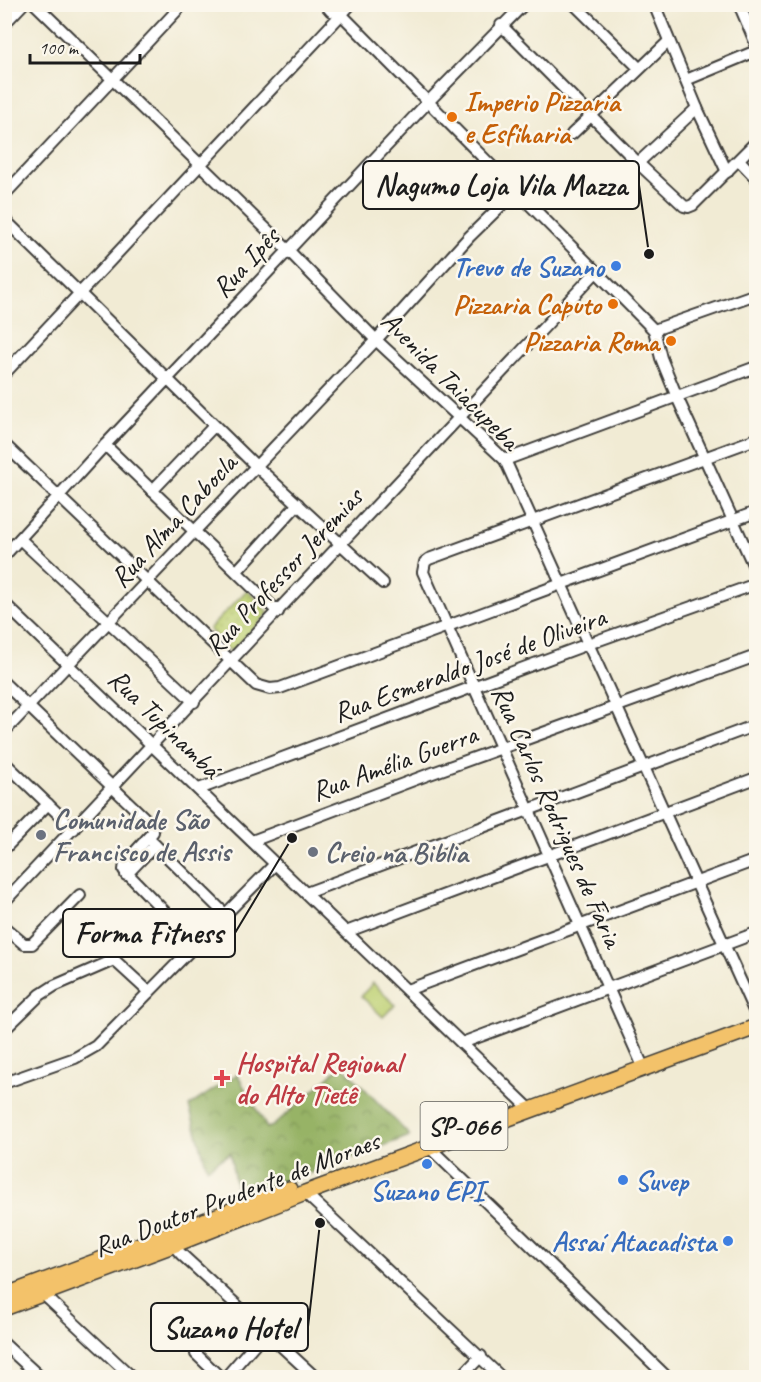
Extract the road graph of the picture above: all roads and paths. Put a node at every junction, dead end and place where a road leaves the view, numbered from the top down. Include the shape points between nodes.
1 (23, 4) edge
2 (35, 4) edge
3 (183, 4) edge
4 (325, 4) edge
5 (351, 4) edge
6 (524, 4) edge
7 (574, 4) edge
8 (654, 4) edge
9 (739, 4) edge
10 (341, 14) junction
11 (4, 24) edge
12 (501, 25) junction
13 (669, 41) junction
14 (756, 44) edge
15 (756, 51) edge
16 (639, 68) junction
17 (112, 80) junction
18 (686, 80) junction
19 (428, 102) junction
20 (698, 108) junction
21 (590, 115) junction
22 (572, 134) dead end
23 (756, 142) edge
24 (739, 160) junction
25 (638, 163) junction
26 (200, 165) junction
27 (727, 172) junction
28 (756, 178) edge
29 (516, 190) junction
30 (4, 195) edge
31 (4, 219) edge
32 (288, 251) junction
33 (596, 272) junction
34 (79, 294) junction
35 (756, 294) edge
36 (654, 330) junction
37 (376, 340) junction
38 (756, 367) edge
39 (4, 374) edge
40 (167, 380) junction
41 (677, 397) junction
42 (459, 418) junction
43 (214, 426) junction
44 (756, 439) edge
45 (4, 444) edge
46 (105, 446) junction
47 (705, 458) junction
48 (505, 460) junction
49 (256, 466) junction
50 (152, 491) junction
51 (59, 496) junction
52 (298, 504) junction
53 (756, 512) edge
54 (734, 520) junction
55 (533, 521) junction
56 (195, 533) junction
57 (20, 539) junction
58 (341, 545) junction
59 (4, 556) edge
60 (237, 571) junction
61 (756, 571) edge
62 (148, 582) junction
63 (382, 583) dead end
64 (561, 583) junction
65 (756, 584) edge
66 (4, 603) edge
67 (278, 612) junction
68 (109, 624) junction
69 (447, 626) junction
70 (588, 644) junction
71 (756, 656) edge
72 (231, 662) junction
73 (69, 664) junction
74 (4, 683) edge
75 (474, 688) junction
76 (194, 702) junction
77 (29, 707) junction
78 (615, 708) junction
79 (756, 726) edge
80 (4, 732) edge
81 (153, 745) junction
82 (501, 748) junction
83 (4, 762) edge
84 (643, 769) junction
85 (756, 778) edge
86 (112, 788) junction
87 (198, 789) junction
88 (48, 804) junction
89 (530, 811) junction
90 (664, 813) junction
91 (74, 829) junction
92 (252, 841) junction
93 (152, 842) junction
94 (4, 849) edge
95 (550, 856) junction
96 (756, 860) edge
97 (275, 864) junction
98 (696, 882) junction
99 (306, 893) junction
100 (80, 895) dead end
101 (4, 902) edge
102 (63, 913) junction
103 (225, 914) junction
104 (582, 925) junction
105 (4, 927) edge
106 (346, 932) junction
107 (756, 933) edge
108 (196, 944) junction
109 (726, 944) junction
110 (114, 960) junction
111 (609, 988) junction
112 (406, 990) junction
113 (149, 992) junction
114 (756, 1017) edge
115 (756, 1028) edge
116 (4, 1030) edge
117 (462, 1043) junction
118 (641, 1062) junction
119 (588, 1082) junction
120 (4, 1083) edge
121 (554, 1102) junction
122 (528, 1107) junction
123 (429, 1147) junction
124 (305, 1193) junction
125 (172, 1239) junction
126 (43, 1294) junction
127 (4, 1296) edge
128 (4, 1308) edge
129 (266, 1331) junction
130 (4, 1344) edge
131 (196, 1354) dead end
132 (481, 1356) junction
133 (41, 1377) edge
134 (133, 1377) edge
135 (223, 1377) edge
136 (316, 1377) edge
137 (460, 1377) edge
138 (502, 1377) edge
139 (668, 1377) edge

1 - 11 street
2 - 17 street, Avenida Taiacupeba
3 - 17 street
4 - 10 street
5 - 10 street
6 - 12 street, Rua Ipês
7 - 16 street
8 - 13 street
9 - 14 street
10 - 19 street
10 - 26 street
12 - 19 street, Rua Ipês
12 - 21 street
13 - 16 street
13 - 18 street
15 - 18 street
16 - 21 street
17 - 26 street, Avenida Taiacupeba
17 - 30 street
18 - 20 street
19 - 29 street
19 - 32 street, Rua Ipês
20 - 25 street
20 - 27 street
21 - 22 street
21 - 25 street
23 - 24 street
24 - 27 street
24 - 28 street
25 - 27 street via 688,207
26 - 32 street, Avenida Taiacupeba
26 - 34 street
29 - 33 street
29 - 37 street, Rua Alma Cabocla
31 - 34 street
32 - 37 street, Avenida Taiacupeba
32 - 40 street, Rua Ipês
33 - 36 street
33 - 42 street, Rua Professor Jeremias
34 - 39 street
34 - 40 street
35 - 36 street
36 - 41 street
37 - 42 street, Avenida Taiacupeba
37 - 49 street, Rua Alma Cabocla
38 - 41 street
40 - 43 street
40 - 46 street, Rua Ipês
41 - 47 street
41 - 48 street
42 - 48 street, Avenida Taiacupeba
42 - 58 street, Rua Professor Jeremias
43 - 49 street
43 - 50 street
44 - 47 street
45 - 51 street
46 - 50 street
46 - 51 street, Rua Ipês
47 - 54 street
47 - 55 street
48 - 55 street, Avenida Taiacupeba
49 - 52 street
49 - 56 street, Rua Alma Cabocla
50 - 56 street
51 - 57 street, Rua Ipês
51 - 62 street
52 - 58 street
52 - 60 street
53 - 54 street
54 - 61 street
54 - 64 street
55 - 64 street, Avenida Taiacupeba
55 - 69 street, Rua Carlos Rodrigues de Faria via 425,562 423,572
56 - 60 street
56 - 62 street, Rua Alma Cabocla
57 - 59 street, Rua Ipês
57 - 68 street
58 - 63 street
58 - 67 street, Rua Professor Jeremias
60 - 67 street
62 - 68 street, Rua Alma Cabocla
62 - 72 street
64 - 69 street
64 - 70 street, Avenida Taiacupeba
65 - 70 street, Rua Esmeraldo José de Oliveira
66 - 73 street, Rua Tupinambá
67 - 72 street, Rua Professor Jeremias
68 - 73 street, Rua Alma Cabocla
68 - 76 street
69 - 72 street via 270,689 256,685
69 - 75 street, Rua Carlos Rodrigues de Faria
70 - 75 street, Rua Esmeraldo José de Oliveira
70 - 78 street, Avenida Taiacupeba
71 - 78 street, Rua Amélia Guerra
72 - 76 street, Rua Professor Jeremias
73 - 77 street, Rua Alma Cabocla
73 - 81 street, Rua Tupinambá
74 - 77 street
75 - 82 street, Rua Carlos Rodrigues de Faria
75 - 87 street, Rua Esmeraldo José de Oliveira
76 - 81 street, Rua Professor Jeremias
77 - 80 street, Rua Alma Cabocla
77 - 86 street
78 - 82 street, Rua Amélia Guerra
78 - 84 street, Avenida Taiacupeba
79 - 84 street
81 - 86 street, Rua Professor Jeremias
81 - 87 street, Rua Tupinambá
82 - 89 street, Rua Carlos Rodrigues de Faria
82 - 92 street, Rua Amélia Guerra
83 - 88 street
84 - 89 street
84 - 90 street, Avenida Taiacupeba
85 - 90 street
86 - 91 street, Rua Professor Jeremias
86 - 93 street via 152,825
87 - 92 street, Rua Tupinambá
88 - 91 street
88 - 94 street
89 - 95 street, Rua Carlos Rodrigues de Faria
89 - 99 street
90 - 95 street
90 - 98 street, Avenida Taiacupeba
91 - 101 street, Rua Professor Jeremias
92 - 97 street, Rua Tupinambá
93 - 103 street
93 - 108 street via 126,875
95 - 104 street, Rua Carlos Rodrigues de Faria
95 - 106 street
96 - 98 street
97 - 99 street, Rua Tupinambá
97 - 103 street
98 - 104 street
98 - 109 street, Avenida Taiacupeba
99 - 106 street, Rua Tupinambá
100 - 102 street
102 - 105 street via 32,944 24,944
102 - 110 street
103 - 108 street
104 - 111 street, Rua Carlos Rodrigues de Faria
104 - 112 street
106 - 112 street, Rua Tupinambá
107 - 109 street
108 - 113 street
109 - 111 street
109 - 114 street, Avenida Taiacupeba
110 - 113 street
110 - 116 street via 54,986
111 - 117 street
111 - 118 street, Rua Carlos Rodrigues de Faria
112 - 117 street, Rua Tupinambá
113 - 120 street via 87,1053
114 - 118 highway, Rua Doutor Prudente de Moraes / SP-066
115 - 121 highway, Rua Doutor Prudente de Moraes / SP-066
117 - 122 street, Rua Tupinambá
118 - 119 highway, Rua Doutor Prudente de Moraes / SP-066
119 - 121 highway
119 - 122 highway, Rua Doutor Prudente de Moraes / SP-066
121 - 122 highway, Rua Doutor Prudente de Moraes / SP-066
122 - 123 highway, Rua Doutor Prudente de Moraes / SP-066
122 - 125 highway, Rua Doutor Prudente de Moraes / SP-066
123 - 124 highway, Rua Doutor Prudente de Moraes / SP-066
123 - 139 street
124 - 125 highway, Rua Doutor Prudente de Moraes / SP-066
124 - 132 street
125 - 126 highway, Rua Doutor Prudente de Moraes / SP-066
125 - 127 highway, Rua Doutor Prudente de Moraes / SP-066
125 - 129 street via 181,1254
126 - 128 highway, Rua Doutor Prudente de Moraes / SP-066
126 - 134 street
129 - 135 street
129 - 136 street
130 - 133 street
131 - 135 street
132 - 137 street
132 - 138 street

